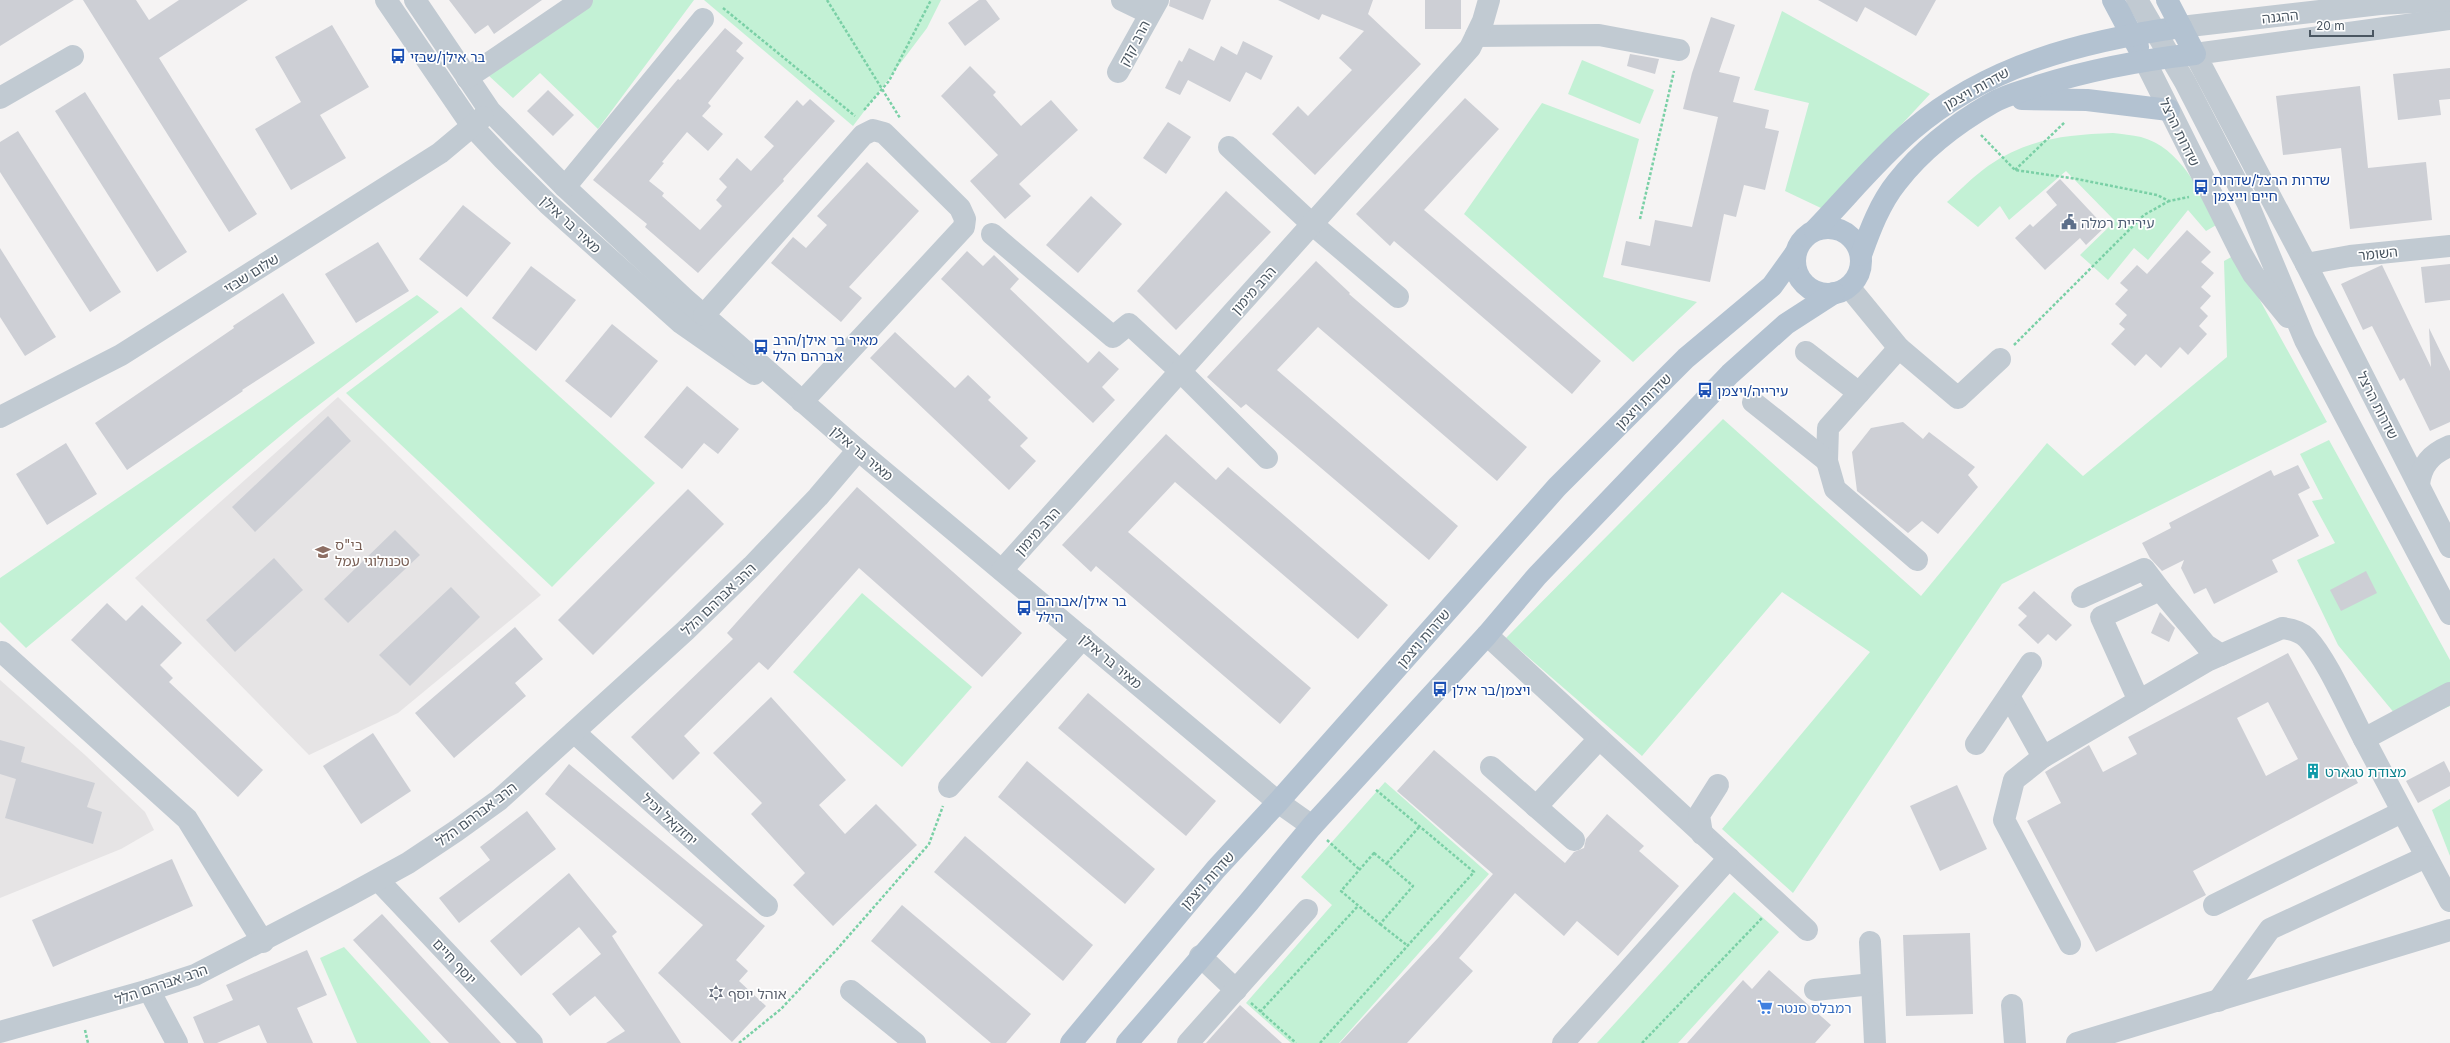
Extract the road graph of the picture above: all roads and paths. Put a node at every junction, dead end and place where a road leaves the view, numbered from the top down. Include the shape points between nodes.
1 (386, 0) edge
2 (415, 0) edge
3 (582, 0) edge
4 (827, 0) edge
5 (931, 0) edge
6 (1122, 0) edge
7 (1488, 0) edge
8 (2113, 0) edge
9 (2137, 0) edge
10 (2167, 0) edge
11 (2450, 0) edge
12 (2378, 2) edge
13 (2332, 5) edge
14 (1153, 7) edge
15 (711, 12) joint
16 (2450, 19) edge
17 (2181, 27) junction
18 (2155, 30) junction
19 (2132, 34) junction
20 (1476, 36) junction
21 (1679, 50) joint
22 (2195, 54) junction
23 (73, 56) dead end
24 (2170, 57) junction
25 (2145, 61) junction
26 (1118, 72) dead end
27 (467, 78) junction
28 (882, 89) junction
29 (0, 98) edge
30 (2087, 100) junction
31 (1993, 102) junction
32 (2169, 110) junction
33 (490, 111) junction
34 (901, 121) dead end
35 (865, 124) junction
36 (472, 126) junction
37 (1977, 131) dead end
38 (1230, 147) dead end
39 (2015, 170) junction
40 (565, 187) junction
41 (2210, 192) junction
42 (2169, 201) junction
43 (2248, 204) junction
44 (1640, 219) dead end
45 (1312, 224) junction
46 (1815, 230) junction
47 (992, 234) dead end
48 (2450, 246) edge
49 (1795, 254) junction
50 (1861, 255) junction
51 (2306, 264) junction
52 (1841, 290) junction
53 (1398, 297) dead end
54 (704, 315) junction
55 (2305, 340) junction
56 (1899, 348) junction
57 (1806, 352) dead end
58 (2000, 359) joint
59 (1180, 371) junction
60 (1859, 393) junction
61 (802, 402) junction
62 (1753, 402) dead end
63 (3, 410) edge
64 (2450, 446) edge
65 (858, 450) junction
66 (1267, 458) dead end
67 (1827, 461) junction
68 (2419, 485) junction
69 (2450, 547) edge
70 (1917, 560) dead end
71 (1002, 570) junction
72 (2160, 590) junction
73 (2082, 598) dead end
74 (2450, 614) edge
75 (1487, 635) junction
76 (1083, 638) junction
77 (2, 652) dead end
78 (2221, 655) junction
79 (2031, 663) dead end
80 (2450, 693) edge
81 (2009, 696) junction
82 (2139, 701) junction
83 (574, 732) junction
84 (1599, 739) junction
85 (2364, 739) junction
86 (1976, 744) dead end
87 (2043, 757) junction
88 (1491, 767) dead end
89 (1359, 775) junction
90 (949, 787) joint
91 (1278, 802) junction
92 (1672, 806) junction
93 (1536, 807) junction
94 (2402, 812) junction
95 (1312, 826) junction
96 (1420, 826) junction
97 (1702, 834) junction
98 (1574, 840) dead end
99 (2426, 857) junction
100 (1729, 858) junction
101 (1387, 863) junction
102 (1360, 870) junction
103 (378, 880) junction
104 (2450, 901) edge
105 (1777, 902) junction
106 (2214, 905) dead end
107 (767, 906) dead end
108 (1358, 906) junction
109 (1307, 910) dead end
110 (1380, 924) junction
111 (1807, 930) dead end
112 (2450, 930) edge
113 (263, 942) junction
114 (1870, 942) dead end
115 (2070, 944) dead end
116 (1408, 946) junction
117 (1200, 956) junction
118 (1872, 984) junction
119 (149, 990) junction
120 (1236, 990) junction
121 (1815, 990) dead end
122 (851, 991) dead end
123 (2218, 1001) junction
124 (2012, 1005) dead end
125 (1260, 1012) junction
126 (0, 1032) edge
127 (177, 1043) edge
128 (532, 1043) edge
129 (739, 1043) edge
130 (915, 1043) edge
131 (1071, 1043) edge
132 (1127, 1043) edge
133 (1188, 1043) edge
134 (1296, 1043) edge
135 (1320, 1043) edge
136 (1563, 1043) edge
137 (1642, 1043) edge
138 (1875, 1043) edge
139 (2014, 1043) edge
140 (2077, 1043) edge

1 - 36 street, מאיר בר אילן
2 - 27 street, מאיר בר אילן
3 - 27 street
4 - 28 path
5 - 28 path via 889,81
6 - 14 street, הרב קוק
7 - 20 street, הרב מימון
8 - 19 main road, שדרות הרצל
9 - 18 street, שדרות הרצל
10 - 17 main road, שדרות הרצל
11 - 12 street, ההגנה
12 - 13 street, ההגנה
13 - 17 street, ההגנה
14 - 26 street, הרב קוק
15 - 35 path
15 - 40 street
16 - 22 street, ההגנה
17 - 18 main road, שדרות ויצמן
17 - 22 main road, שדרות הרצל
18 - 19 main road, שדרות ויצמן
18 - 24 street, שדרות הרצל
19 - 25 main road, שדרות הרצל
19 - 46 main road, שדרות ויצמן via 2069,48 2014,67 1958,97 1911,131
20 - 21 street via 1599,35
20 - 45 street, הרב מימון via 1470,48
21 - 44 path
22 - 24 main road, שדרות ויצמן
22 - 51 street, שדרות הרצל
23 - 29 street
24 - 25 main road, שדרות ויצמן
24 - 43 street, שדרות הרצל
25 - 31 main road, שדרות ויצמן via 2054,81
25 - 32 street, שדרות הרצל
27 - 33 street, מאיר בר אילן
28 - 34 path
28 - 35 path
30 - 31 main road via 2053,98
30 - 32 main road
30 - 39 path
31 - 50 main road, שדרות ויצמן via 1939,140 1917,159 1896,183 1879,212
32 - 41 street, שדרות הרצל
33 - 36 street, שלום שבזי
33 - 40 street, מאיר בר אילן
35 - 54 street via 863,135
35 - 61 street via 884,133 960,208 965,219 964,227
36 - 61 street, מאיר בר אילן via 548,204 681,323 752,372
36 - 63 street, שלום שבזי via 440,152 121,355
37 - 39 path
38 - 45 street
39 - 42 path via 2158,195
40 - 54 street, מאיר בר אילן
41 - 42 path
41 - 55 street, שדרות הרצל via 2253,274
42 - 58 path via 2144,214
43 - 51 street, שדרות הרצל
43 - 55 street, שדרות הרצל
45 - 53 street
45 - 59 street, הרב מימון
46 - 49 main road via 1806,236
46 - 50 main road via 1825,228 1844,232 1852,238
47 - 59 street via 1113,337 1129,324
48 - 51 street, השומר via 2350,256
49 - 52 main road via 1795,265 1804,284 1813,291
49 - 91 main road, שדרות ויצמן via 1772,286 1686,358 1557,487
50 - 52 main road via 1859,273
51 - 68 street, שדרות הרצל
52 - 56 street
52 - 75 main road via 1786,324 1730,374 1537,576
54 - 61 street, מאיר בר אילן
55 - 74 street, שדרות הרצל
56 - 58 street via 1958,398
56 - 60 street
57 - 60 street
59 - 66 street
59 - 71 street, הרב מימון
60 - 67 street via 1828,428
61 - 65 street, מאיר בר אילן
62 - 67 street
64 - 68 street via 2430,458 2424,466
65 - 71 street, מאיר בר אילן
65 - 83 street, הרב אברהם הלל via 818,497 752,566
67 - 70 street via 1835,490
68 - 69 street, שדרות הרצל
71 - 76 street, מאיר בר אילן
72 - 73 street via 2144,569
72 - 78 street via 2206,644
72 - 82 street via 2102,617
75 - 84 street
75 - 89 main road
76 - 90 street
76 - 91 street, מאיר בר אילן
77 - 113 street via 187,819
78 - 82 street
78 - 85 street via 2282,628 2293,629 2306,637 2317,651
79 - 81 street
80 - 85 street
81 - 86 street
81 - 87 street
82 - 87 street
83 - 103 street, הרב אברהם הלל via 499,800 408,863
83 - 107 street, יחזקאל וכיל
84 - 92 street
84 - 93 street
85 - 94 street
87 - 115 street via 2014,780 2004,820
88 - 93 street
89 - 95 main road
89 - 96 path
90 - 129 path via 929,844 781,1009
91 - 95 street, מאיר בר אילן
91 - 131 main road, שדרות ויצמן via 1211,874
92 - 97 street
92 - 97 street via 1691,805 1718,784 1699,814
93 - 98 street
94 - 99 street
94 - 106 street
95 - 102 path
95 - 117 main road
96 - 101 path
96 - 116 path via 1474,872
97 - 100 street
99 - 104 street
99 - 123 street via 2270,929
100 - 105 street
100 - 136 street
101 - 102 path via 1374,853
101 - 110 path via 1413,886
102 - 108 path via 1341,890
103 - 113 street, הרב אברהם הלל
103 - 128 street, יוסף חיים
105 - 111 street
105 - 137 path
108 - 110 path
108 - 125 path
109 - 120 street
110 - 116 path
112 - 123 street
113 - 119 street, הרב אברהם הלל via 194,975
114 - 118 street
116 - 135 path
117 - 120 street
117 - 132 main road
118 - 121 street
118 - 138 street
119 - 126 street, הרב אברהם הלל
119 - 127 street
120 - 125 path
120 - 133 street
122 - 130 street
123 - 140 street
124 - 139 street
125 - 134 path

